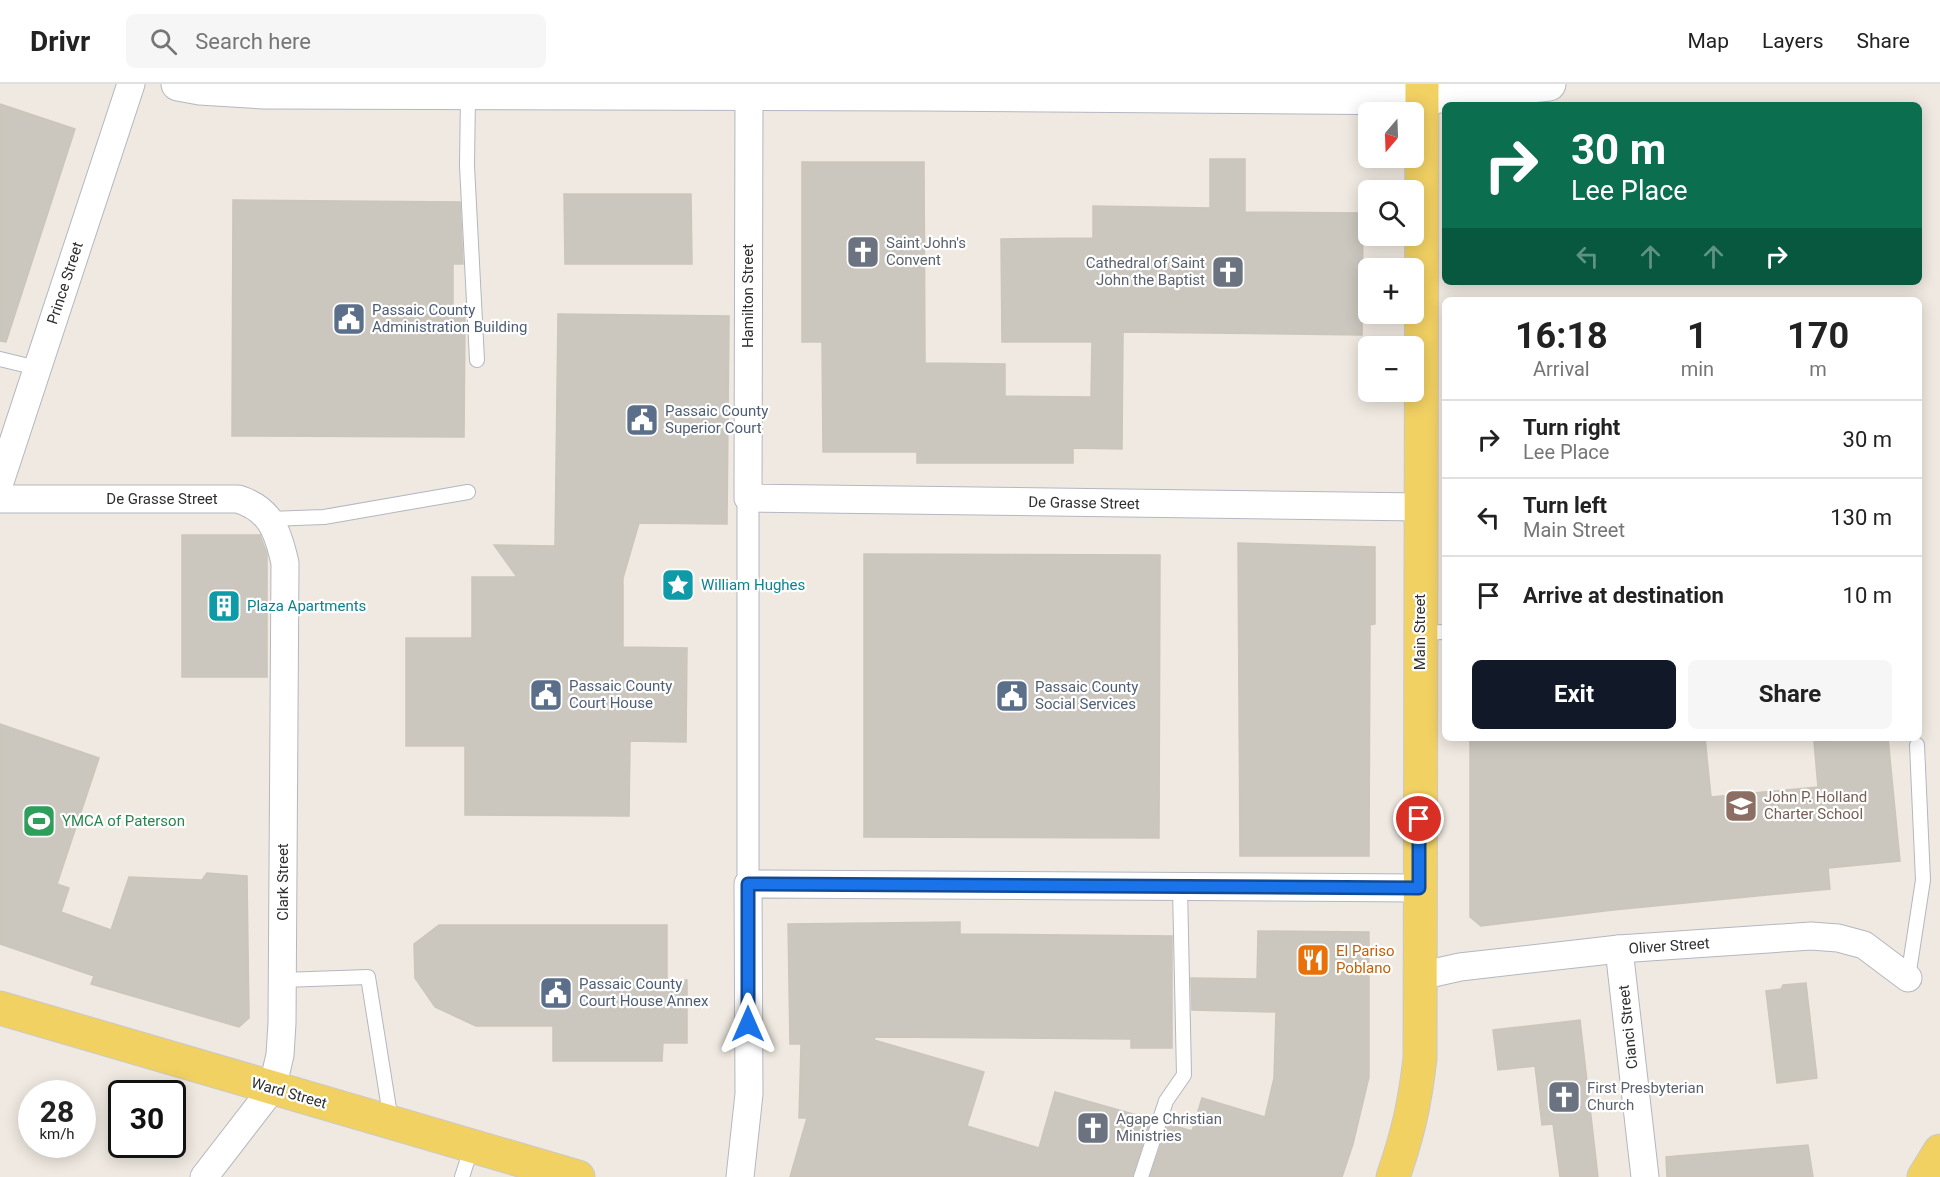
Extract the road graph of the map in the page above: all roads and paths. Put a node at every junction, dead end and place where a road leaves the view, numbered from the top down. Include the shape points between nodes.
1 (131, 84) edge
2 (178, 84) edge
3 (1549, 84) edge
4 (612, 88) edge
5 (920, 89) edge
6 (1012, 89) edge
7 (1422, 91) edge
8 (468, 93) junction
9 (749, 93) junction
10 (0, 359) edge
11 (477, 360) dead end
12 (37, 368) junction
13 (1, 483) edge
14 (468, 492) dead end
15 (748, 498) junction
16 (1421, 507) junction
17 (269, 519) junction
18 (285, 563) joint
19 (1432, 633) edge
20 (1917, 745) dead end
21 (748, 884) junction
22 (1179, 887) junction
23 (1419, 888) junction
24 (1619, 949) junction
25 (1420, 976) junction
26 (1908, 978) joint
27 (282, 980) junction
28 (0, 1008) edge
29 (272, 1089) junction
30 (392, 1124) junction
31 (472, 1146) junction
32 (1940, 1151) edge
33 (204, 1177) edge
34 (462, 1177) edge
35 (578, 1177) edge
36 (740, 1177) edge
37 (1141, 1177) edge
38 (1393, 1177) edge
39 (1645, 1177) edge
40 (1924, 1177) edge

1 - 12 street, Prince Street
2 - 8 street via 264,92
3 - 7 street
4 - 8 street
4 - 9 street
5 - 6 street
5 - 9 street
6 - 7 street
7 - 16 main road, Main Street
8 - 11 lane via 467,166
9 - 15 street, Hamilton Street
10 - 12 lane
12 - 13 street, Prince Street
13 - 17 street, De Grasse Street via 238,499 249,502
14 - 17 lane via 324,517
15 - 16 street, De Grasse Street
15 - 21 street
16 - 19 main road, Main Street
17 - 18 street, De Grasse Street via 280,538
18 - 27 street, Clark Street
19 - 23 main road, Main Street
20 - 26 lane via 1923,880
21 - 22 street
21 - 36 street via 748,1094
22 - 23 street
22 - 37 lane via 1184,1076 1166,1101
23 - 25 main road, Main Street
24 - 25 street, Oliver Street via 1460,967
24 - 26 street, Oliver Street via 1811,936 1838,938 1864,945
24 - 39 street, Cianci Street
25 - 38 main road, Main Street via 1420,1058 1415,1102
27 - 29 street, Clark Street via 280,1055
27 - 30 lane via 368,977
28 - 29 main road, Ward Street
29 - 30 main road, Ward Street
29 - 33 street, Clark Street
30 - 31 main road, Ward Street
31 - 34 lane
31 - 35 main road, Ward Street
32 - 40 main road

